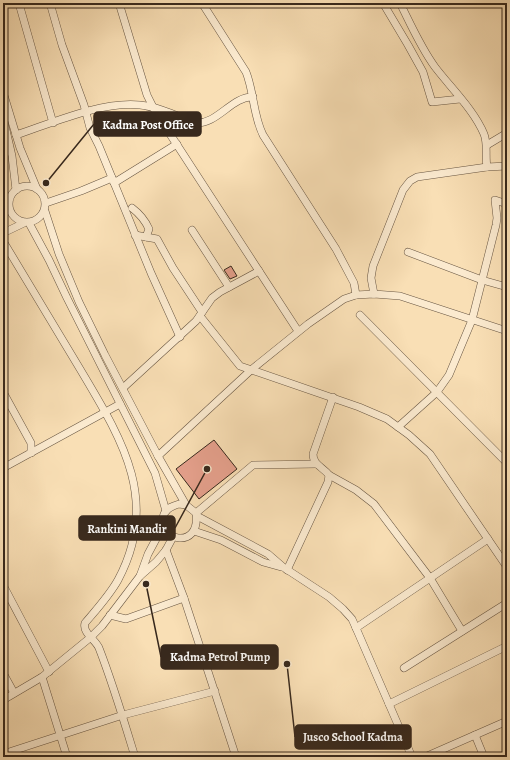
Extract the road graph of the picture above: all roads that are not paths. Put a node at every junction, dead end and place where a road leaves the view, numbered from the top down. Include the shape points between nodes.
1 (50, 3) edge
2 (119, 3) edge
3 (202, 3) edge
4 (383, 3) edge
5 (400, 3) edge
6 (20, 7) dead end
7 (3, 92) edge
8 (253, 97) junction
9 (460, 99) junction
10 (153, 107) junction
11 (86, 112) junction
12 (3, 118) edge
13 (53, 123) junction
14 (507, 133) edge
15 (16, 135) junction
16 (177, 144) junction
17 (487, 145) junction
18 (507, 166) edge
19 (487, 167) junction
20 (113, 181) junction
21 (37, 189) junction
22 (16, 190) junction
23 (11, 196) junction
24 (3, 200) edge
25 (46, 203) junction
26 (507, 204) edge
27 (132, 208) dead end
28 (44, 211) junction
29 (26, 223) junction
30 (192, 230) dead end
31 (3, 233) edge
32 (135, 235) junction
33 (146, 236) junction
34 (3, 241) edge
35 (408, 252) dead end
36 (259, 271) junction
37 (482, 280) junction
38 (229, 287) junction
39 (507, 287) edge
40 (374, 294) junction
41 (356, 295) junction
42 (201, 314) junction
43 (360, 315) dead end
44 (472, 320) junction
45 (298, 331) junction
46 (507, 331) edge
47 (180, 337) junction
48 (251, 370) junction
49 (122, 388) junction
50 (3, 392) edge
51 (437, 392) junction
52 (333, 397) junction
53 (120, 404) junction
54 (105, 412) junction
55 (398, 427) junction
56 (31, 453) junction
57 (158, 456) junction
58 (507, 463) edge
59 (316, 464) junction
60 (3, 468) edge
61 (328, 475) junction
62 (186, 505) junction
63 (166, 511) junction
64 (196, 514) junction
65 (163, 526) junction
66 (194, 531) junction
67 (173, 537) junction
68 (488, 539) junction
69 (166, 550) junction
70 (507, 567) edge
71 (285, 569) junction
72 (140, 576) junction
73 (430, 578) junction
74 (3, 584) edge
75 (184, 598) junction
76 (507, 603) edge
77 (110, 615) junction
78 (356, 628) junction
79 (462, 631) junction
80 (91, 637) junction
81 (507, 646) edge
82 (404, 668) dead end
83 (49, 672) junction
84 (3, 673) edge
85 (42, 677) junction
86 (215, 691) junction
87 (14, 694) junction
88 (3, 700) edge
89 (390, 704) junction
90 (123, 715) junction
91 (507, 721) edge
92 (61, 735) junction
93 (475, 735) junction
94 (4, 753) edge
95 (67, 757) edge
96 (135, 757) edge
97 (236, 757) edge
98 (412, 757) edge
99 (425, 757) edge
100 (484, 757) edge

1 - 11 street
2 - 10 street
3 - 8 street via 246,72
4 - 9 street via 423,72 432,102
5 - 9 street via 434,66
6 - 13 street
7 - 15 street
8 - 10 street via 243,99 200,123
8 - 41 street via 256,118 263,135 336,249 354,283
9 - 17 street via 478,123
10 - 11 street via 110,106
10 - 16 street
11 - 13 street
11 - 20 street via 90,128
12 - 22 street via 12,156
13 - 15 street
14 - 17 street
15 - 21 street
16 - 20 street
16 - 36 street
17 - 19 street
18 - 19 street
19 - 40 street via 410,180 373,266 371,278
20 - 25 street
20 - 32 street
21 - 22 street via 23,186
21 - 25 street
22 - 23 street
23 - 24 street
23 - 29 street via 10,212 16,219
25 - 28 street
26 - 37 street via 495,200 496,225
27 - 33 street via 147,224 149,229
28 - 29 street via 41,217
28 - 49 street via 79,302
29 - 31 street
29 - 53 street via 49,260
30 - 38 street
32 - 33 street
32 - 47 street
33 - 42 street via 157,239
34 - 54 street
35 - 37 street
36 - 38 street
36 - 45 street
37 - 39 street
37 - 44 street
38 - 42 street via 212,298
40 - 41 street
40 - 44 street via 400,296
41 - 45 street via 344,298
42 - 47 street
42 - 48 street via 236,363
43 - 51 street
44 - 46 street
44 - 51 street via 449,375
45 - 48 street
47 - 49 street
48 - 52 street
48 - 57 street
49 - 57 street
50 - 56 street via 31,443
51 - 55 street
51 - 58 street
52 - 55 street via 387,419
52 - 59 street via 312,454
53 - 54 street
53 - 63 street via 155,473
54 - 56 street
54 - 80 street via 126,456 134,481 137,510 128,560 103,602 84,623 84,629
55 - 68 street via 430,454
56 - 60 street
57 - 62 street
59 - 61 street
59 - 64 street via 253,465
61 - 71 street via 328,482
61 - 73 street via 356,490 374,504
62 - 63 street via 172,506
62 - 64 street
63 - 65 street
64 - 66 street via 197,524
64 - 71 street via 268,554
65 - 67 street
65 - 72 street
66 - 67 street via 188,536
66 - 71 street via 221,540 263,562
67 - 69 street
68 - 70 street
68 - 73 street
69 - 72 street
69 - 75 street
71 - 78 street via 329,597 343,609
72 - 77 street
73 - 78 street
73 - 79 street
74 - 83 street
75 - 77 street via 126,619
75 - 86 street
76 - 79 street
77 - 80 street
78 - 89 street
79 - 82 street
80 - 83 street
80 - 90 street via 99,647
81 - 89 street
83 - 85 street
84 - 87 street
85 - 87 street
85 - 92 street
86 - 90 street
86 - 97 street
87 - 88 street
89 - 98 street
90 - 92 street
90 - 96 street
91 - 93 street
92 - 94 street
92 - 95 street
93 - 99 street
93 - 100 street

